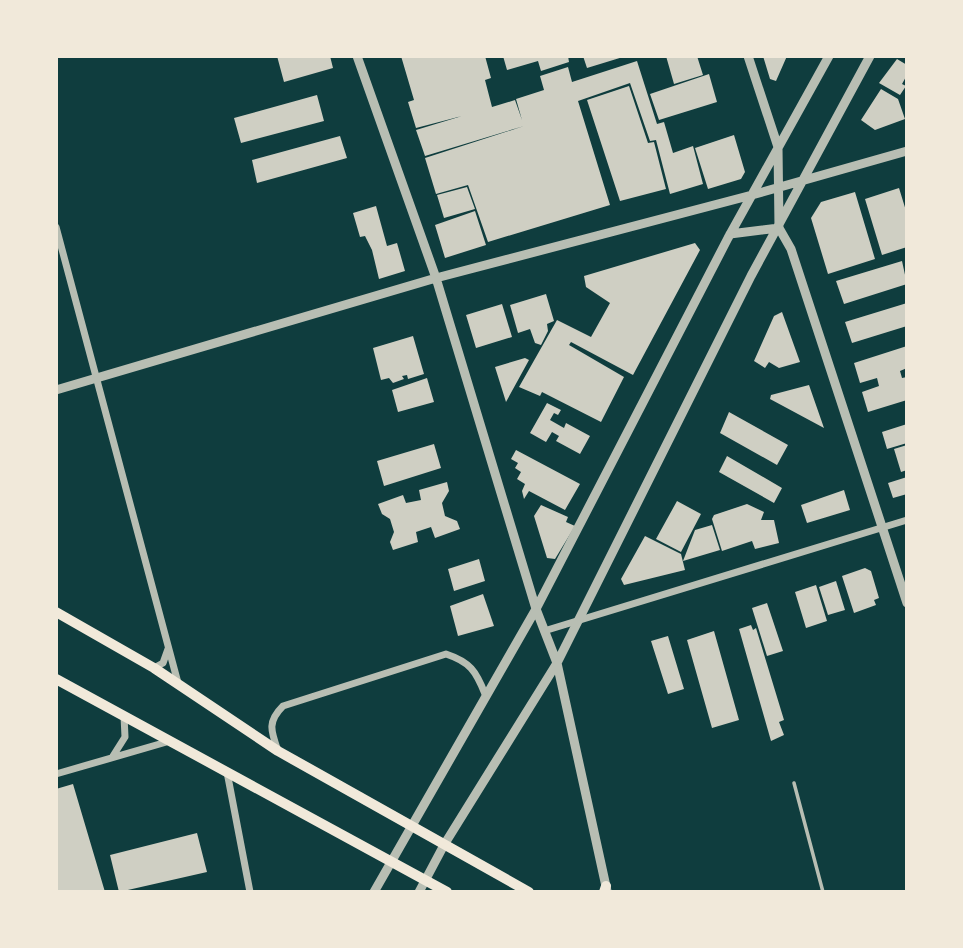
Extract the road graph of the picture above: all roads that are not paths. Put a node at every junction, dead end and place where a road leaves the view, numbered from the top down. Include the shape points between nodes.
1 (357, 56) edge
2 (748, 56) edge
3 (829, 56) edge
4 (870, 56) edge
5 (778, 146) junction
6 (907, 150) edge
7 (803, 179) junction
8 (779, 186) junction
9 (752, 195) junction
10 (56, 227) edge
11 (779, 228) junction
12 (730, 234) junction
13 (436, 278) junction
14 (99, 377) junction
15 (56, 390) edge
16 (907, 520) edge
17 (884, 526) junction
18 (907, 603) edge
19 (536, 608) junction
20 (56, 612) edge
21 (579, 618) junction
22 (544, 631) junction
23 (168, 648) junction
24 (557, 663) junction
25 (155, 667) junction
26 (56, 679) edge
27 (178, 683) junction
28 (485, 694) junction
29 (124, 715) junction
30 (171, 741) junction
31 (278, 751) junction
32 (113, 756) junction
33 (227, 772) junction
34 (56, 774) edge
35 (793, 783) dead end
36 (410, 825) junction
37 (444, 845) junction
38 (390, 860) junction
39 (425, 880) junction
40 (606, 890) edge
41 (250, 892) edge
42 (373, 892) edge
43 (419, 892) edge
44 (447, 892) edge
45 (529, 892) edge
46 (823, 892) edge

1 - 13 street
2 - 5 street
3 - 5 street
4 - 7 street
5 - 8 street
5 - 9 street
6 - 7 street
7 - 8 street
7 - 11 street
8 - 9 street
8 - 11 street
9 - 12 street
9 - 13 street
10 - 14 street
11 - 12 street
11 - 17 street via 790,248
11 - 21 street
12 - 19 street
13 - 14 street
13 - 19 street
14 - 15 street
14 - 23 street
16 - 17 street
17 - 18 street
17 - 21 street
19 - 22 street
19 - 28 street
20 - 25 main road
21 - 22 street
21 - 24 street
22 - 24 street
23 - 25 street via 163,663
23 - 27 street
24 - 37 street
24 - 40 street
25 - 27 main road
26 - 29 main road
27 - 31 main road
28 - 31 street via 467,661 446,654 284,706 270,727
28 - 36 street
29 - 30 main road
29 - 32 street via 125,737
30 - 32 street
30 - 33 main road
31 - 36 main road
32 - 34 street
33 - 38 main road
33 - 41 street
35 - 46 lane
36 - 37 main road
36 - 38 street
37 - 39 street
37 - 45 main road
38 - 39 main road
38 - 42 street
39 - 43 street
39 - 44 main road

